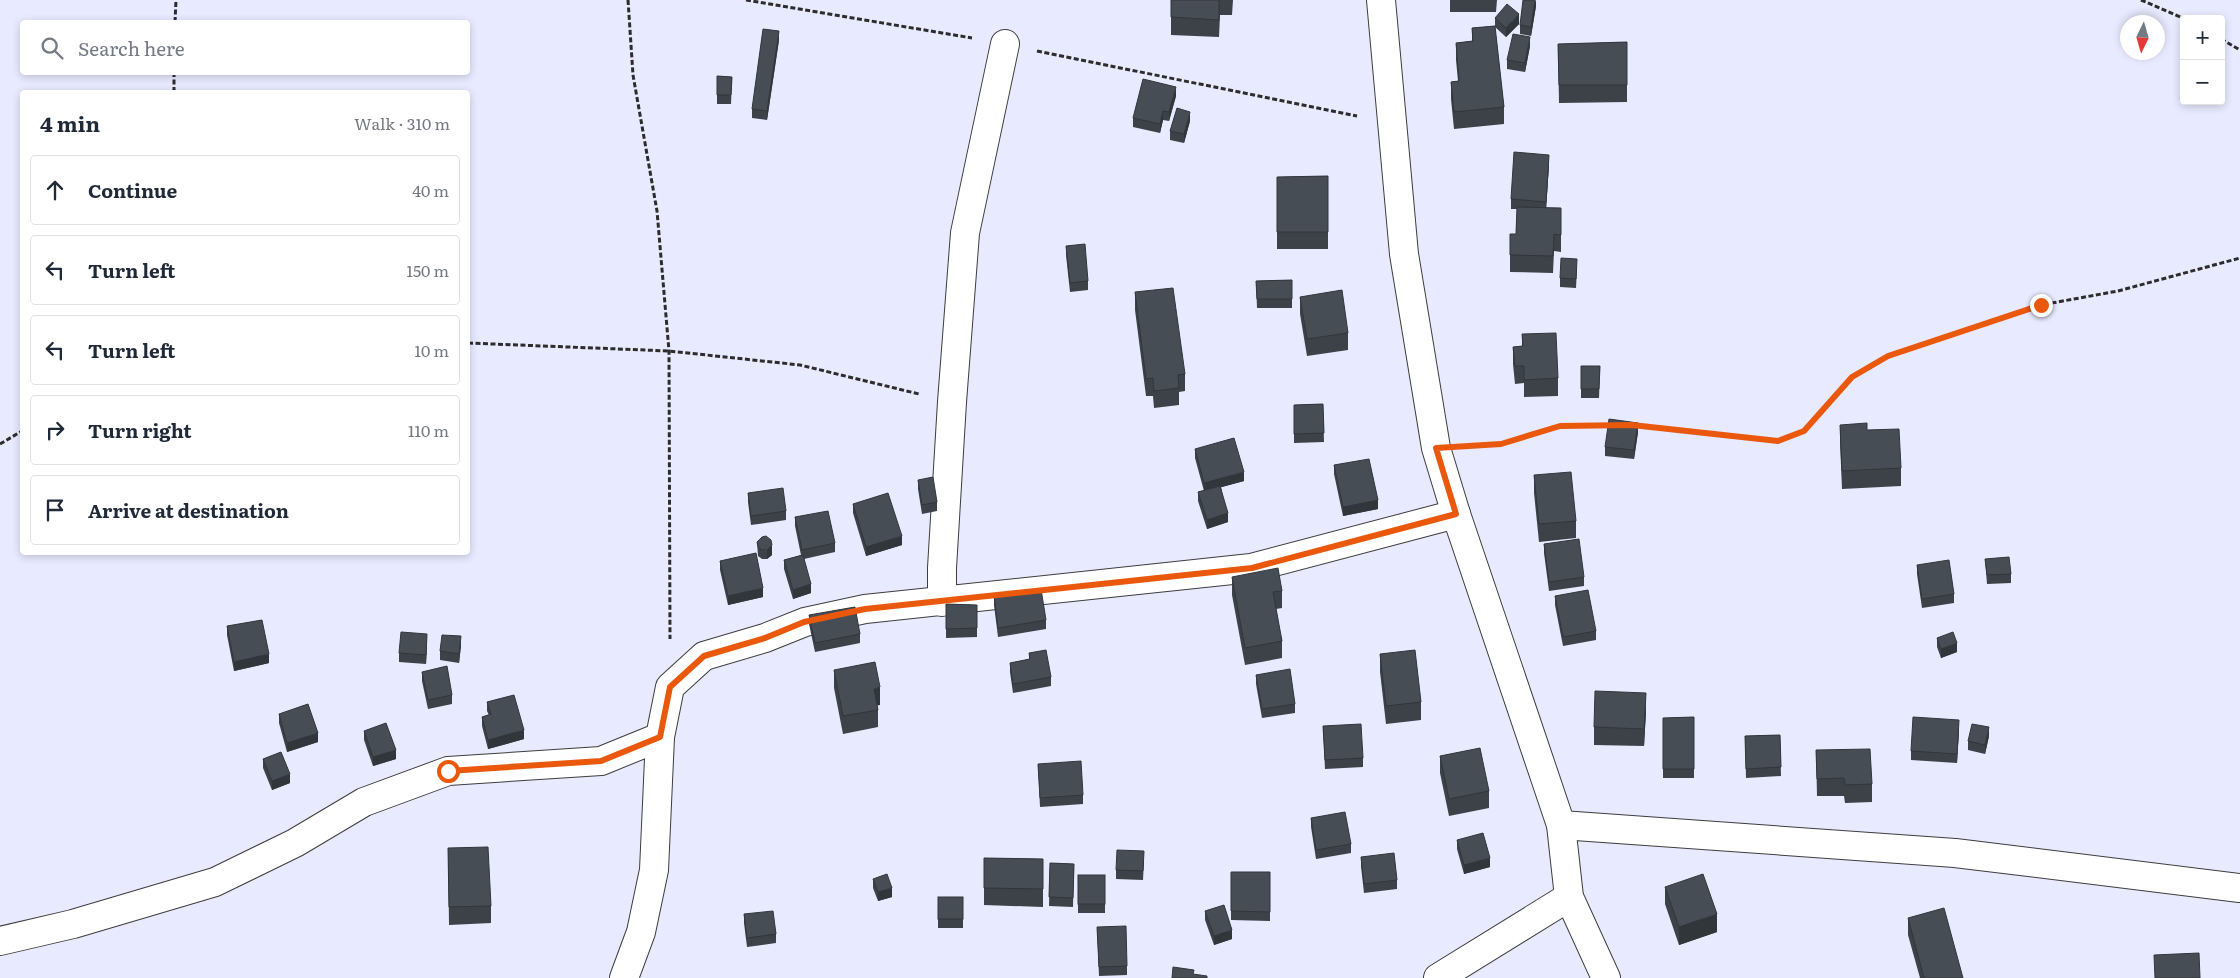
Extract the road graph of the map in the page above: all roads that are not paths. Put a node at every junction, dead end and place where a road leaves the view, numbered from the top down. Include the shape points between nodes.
1 (1382, 0) edge
2 (1005, 44) road end
3 (1456, 514) junction
4 (942, 602) junction
5 (660, 737) junction
6 (1561, 825) junction
7 (2240, 888) edge
8 (1569, 897) junction
9 (0, 941) edge
10 (624, 978) edge
11 (1438, 978) edge
12 (1606, 978) edge

1 - 3 street via 1404,254 1436,448
2 - 4 street via 965,233
3 - 4 street via 1252,568
3 - 6 street
4 - 5 street via 865,609 804,622 765,638 704,656 670,687
5 - 9 street via 601,761 448,771 364,802 294,843 215,882 73,924
5 - 10 street via 654,870 640,932
6 - 7 street via 1955,853
6 - 8 street
8 - 11 street
8 - 12 street

